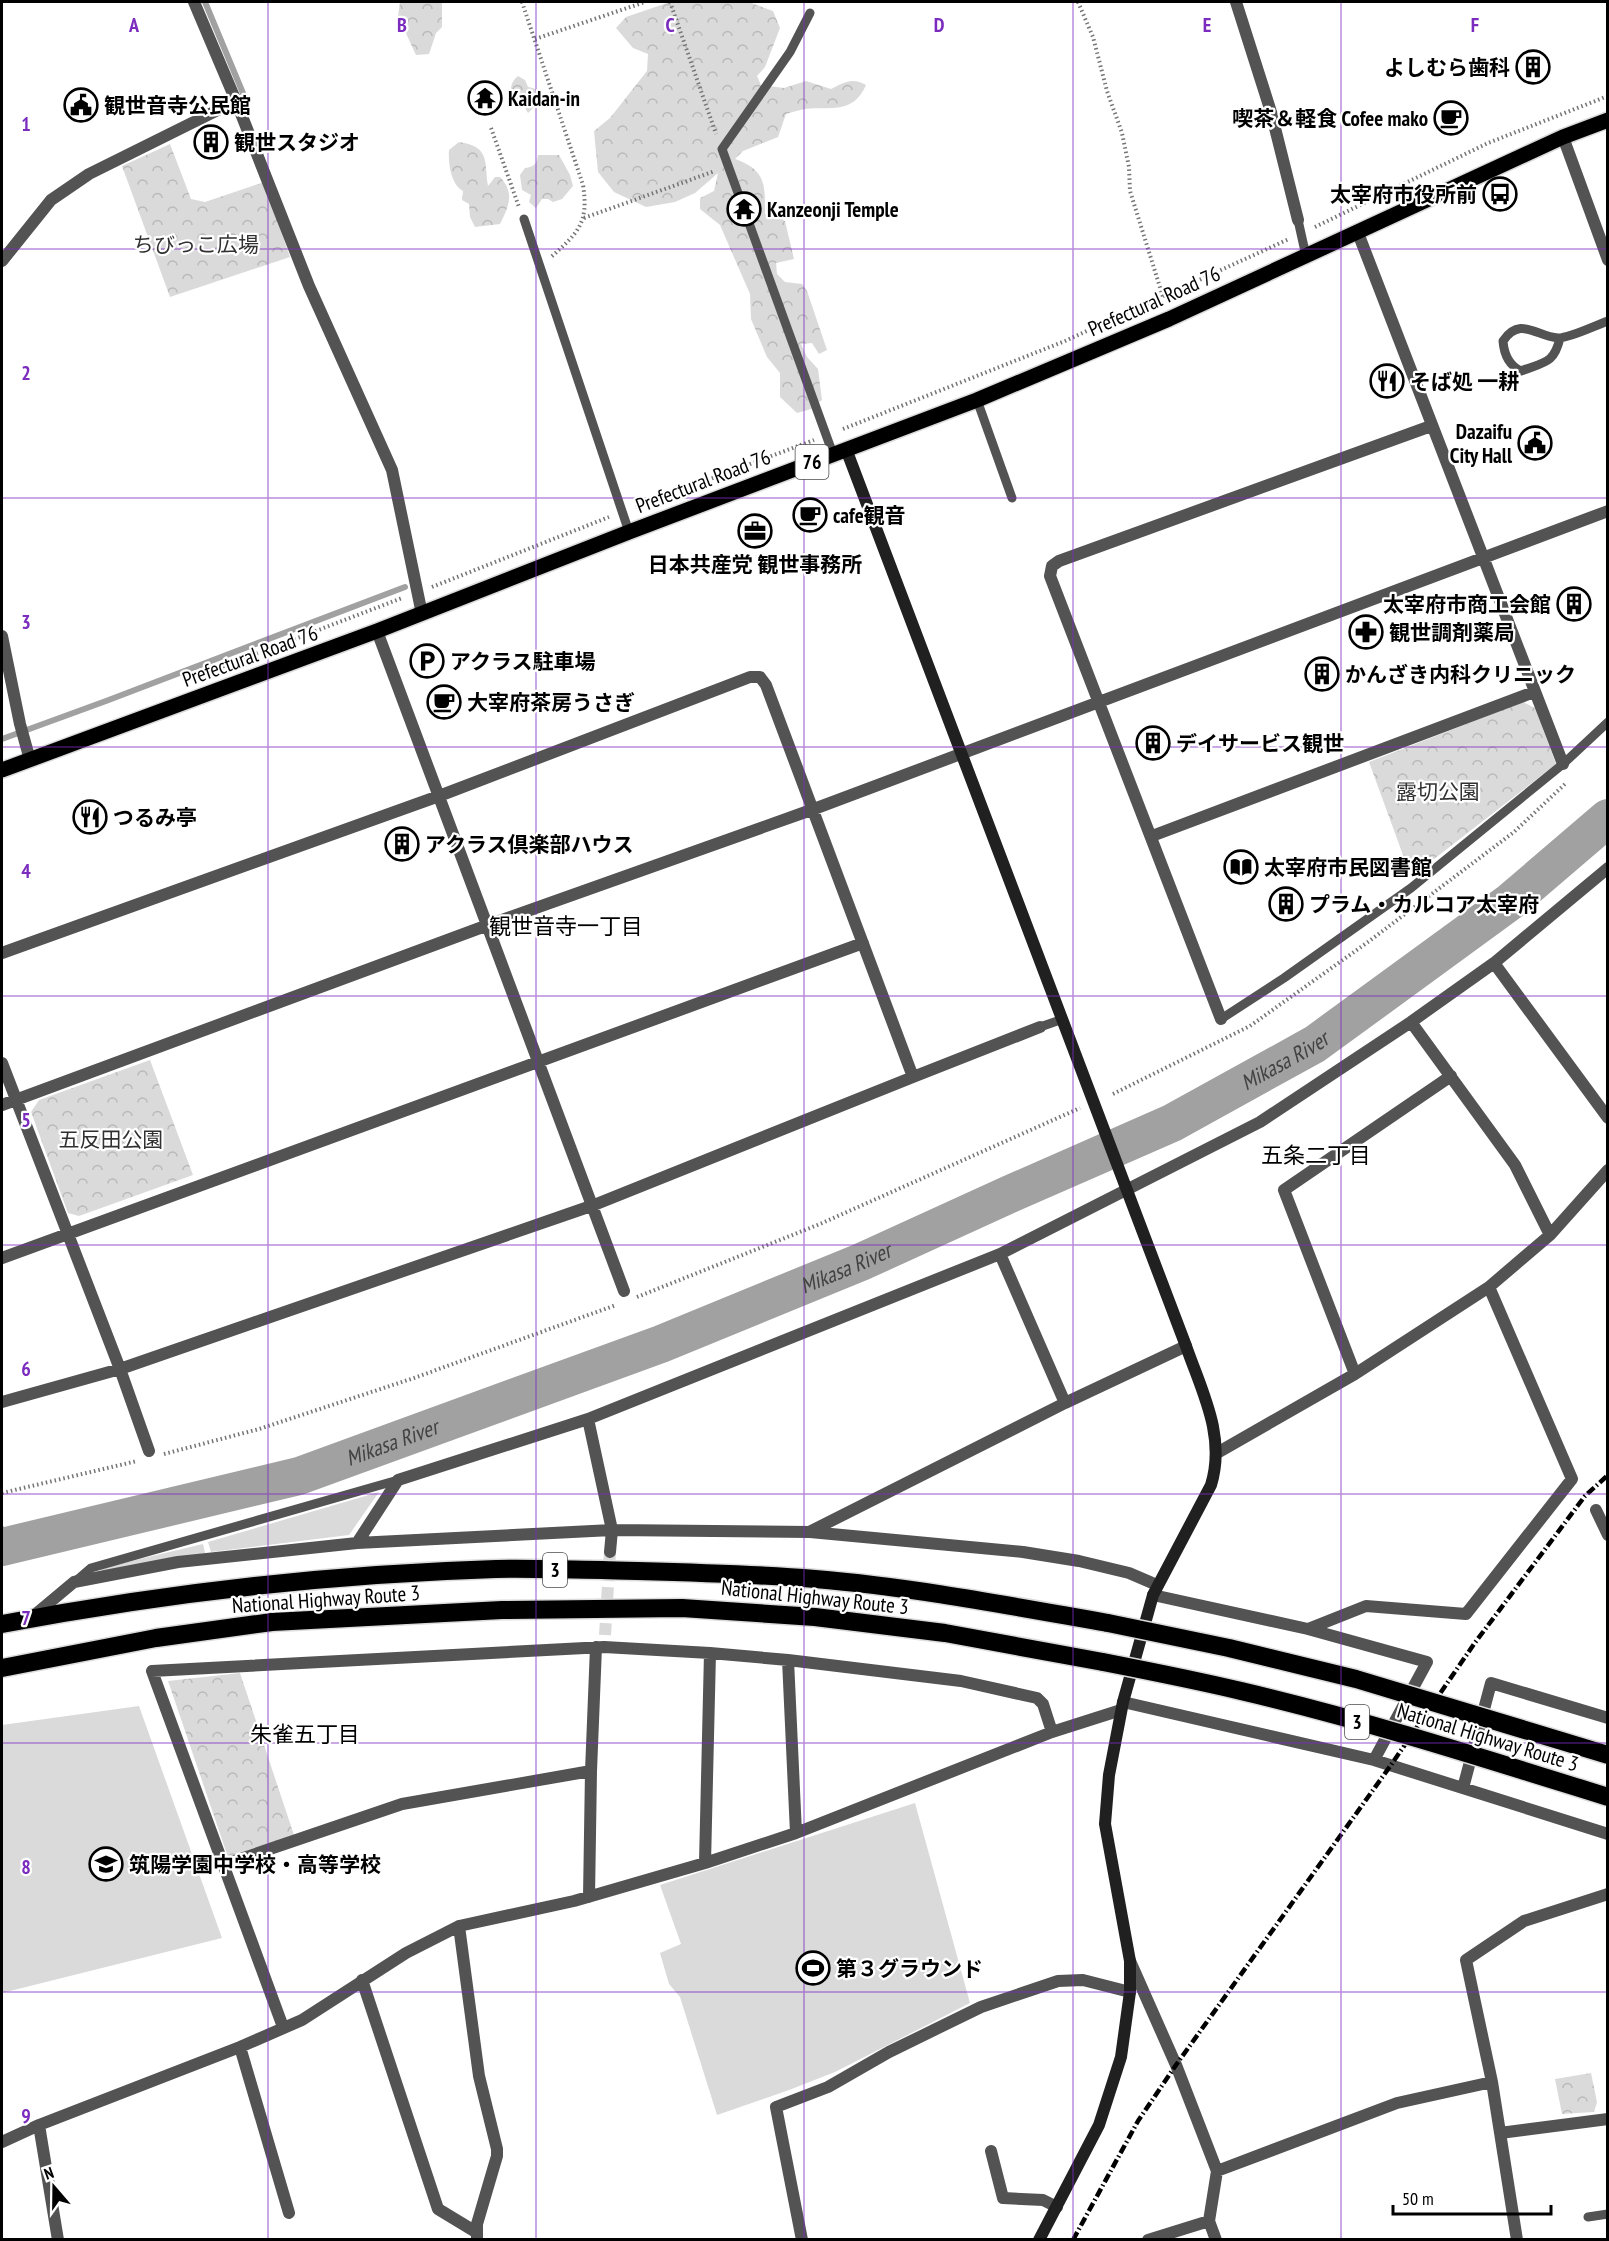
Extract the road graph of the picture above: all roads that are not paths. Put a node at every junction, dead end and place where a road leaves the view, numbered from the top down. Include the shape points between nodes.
1 (194, 2) edge
2 (1236, 2) edge
3 (810, 13) dead end
4 (236, 101) junction
5 (1608, 120) edge
6 (1563, 137) junction
7 (524, 219) road end
8 (1298, 220) joint
9 (1358, 233) junction
10 (1306, 256) junction
11 (1608, 260) edge
12 (2, 261) edge
13 (1608, 321) edge
14 (1560, 338) junction
15 (977, 400) junction
16 (1431, 426) junction
17 (840, 452) junction
18 (1012, 498) dead end
19 (1608, 511) edge
20 (629, 532) junction
21 (1484, 557) junction
22 (422, 614) junction
23 (377, 631) junction
24 (2, 636) edge
25 (1534, 692) junction
26 (1099, 703) junction
27 (1608, 722) edge
28 (961, 753) junction
29 (30, 760) junction
30 (1563, 764) junction
31 (2, 770) edge
32 (439, 796) junction
33 (814, 809) junction
34 (1152, 836) junction
35 (1608, 868) edge
36 (488, 925) junction
37 (862, 943) junction
38 (2, 953) edge
39 (1494, 963) junction
40 (1221, 1018) joint
41 (1063, 1019) junction
42 (1412, 1022) junction
43 (1040, 1028) joint
44 (538, 1061) junction
45 (2, 1063) edge
46 (1451, 1076) junction
47 (913, 1077) junction
48 (16, 1100) junction
49 (2, 1105) edge
50 (1608, 1118) edge
51 (1608, 1170) edge
52 (1125, 1189) junction
53 (594, 1206) junction
54 (67, 1234) junction
55 (1550, 1235) junction
56 (1000, 1254) junction
57 (2, 1257) edge
58 (1489, 1287) junction
59 (626, 1296) road end
60 (1186, 1346) junction
61 (120, 1369) junction
62 (1355, 1374) junction
63 (2, 1402) edge
64 (1065, 1403) junction
65 (588, 1419) junction
66 (1217, 1453) junction
67 (144, 1456) road end
68 (398, 1480) junction
69 (1596, 1510) dead end
70 (612, 1530) junction
71 (810, 1532) junction
72 (1608, 1535) edge
73 (357, 1543) junction
74 (610, 1551) tunnel mouth
75 (74, 1582) junction
76 (1155, 1590) junction
77 (31, 1618) junction
78 (2, 1624) edge
79 (1308, 1629) junction
80 (602, 1643) junction
81 (710, 1653) junction
82 (788, 1660) junction
83 (2, 1668) edge
84 (1122, 1706) junction
85 (1608, 1718) edge
86 (1052, 1732) junction
87 (1608, 1755) edge
88 (1374, 1760) junction
89 (591, 1772) junction
90 (1463, 1788) junction
91 (1608, 1797) edge
92 (796, 1833) junction
93 (1608, 1834) edge
94 (705, 1863) junction
95 (223, 1865) junction
96 (1608, 1894) edge
97 (589, 1897) junction
98 (459, 1926) junction
99 (1130, 1961) junction
100 (362, 1980) junction
101 (1130, 1992) junction
102 (283, 2027) junction
103 (240, 2047) junction
104 (1492, 2082) junction
105 (1608, 2120) edge
106 (39, 2125) junction
107 (1500, 2133) junction
108 (2, 2142) edge
109 (992, 2151) dead end
110 (1217, 2171) junction
111 (1056, 2207) junction
112 (289, 2213) dead end
113 (1608, 2214) edge
114 (1588, 2217) dead end
115 (1209, 2221) junction
116 (476, 2236) edge
117 (58, 2240) edge
118 (802, 2240) edge
119 (1039, 2240) edge
120 (1148, 2240) edge
121 (1216, 2240) edge
122 (1517, 2240) edge

1 - 4 street
2 - 8 street via 1271,112
3 - 17 lane via 790,52 722,149
4 - 12 street via 89,174 51,200
4 - 22 street via 309,286 392,470
5 - 6 main road, Prefectural Road 76 / 76
6 - 9 main road, Prefectural Road 76 / 76
6 - 11 street
7 - 20 lane
8 - 10 lane
9 - 10 main road, Prefectural Road 76 / 76
9 - 16 street
10 - 15 main road, Prefectural Road 76 / 76
13 - 14 lane
14 - 14 lane via 1552,358 1521,370 1510,363 1503,350 1508,333 1522,328
15 - 17 main road, Prefectural Road 76 / 76
15 - 18 lane
16 - 21 street
16 - 26 street via 1059,561 1050,576
17 - 20 main road, Prefectural Road 76 / 76
17 - 28 street
19 - 21 street
20 - 22 main road, Prefectural Road 76 / 76
21 - 25 street
21 - 26 street
22 - 23 main road, Prefectural Road 76 / 76
23 - 29 main road, Prefectural Road 76 / 76
23 - 32 street
24 - 29 street
25 - 30 street
25 - 34 street
26 - 28 street
26 - 34 street
27 - 30 lane
28 - 33 street
28 - 41 street
29 - 31 main road, Prefectural Road 76 / 76
30 - 40 lane via 1411,888
32 - 33 street via 750,677 759,677 766,685
32 - 36 street
32 - 38 street
33 - 36 street
33 - 37 street
34 - 40 street
35 - 39 street
36 - 44 street
36 - 48 street
37 - 44 street
37 - 47 street
39 - 42 street
39 - 50 street
41 - 43 lane
41 - 52 street
42 - 46 street
42 - 52 street via 1260,1122
43 - 47 street
44 - 53 street
44 - 54 street
45 - 48 street
46 - 55 street via 1515,1165
46 - 62 street via 1284,1190
47 - 53 street
48 - 49 street
48 - 54 street
51 - 55 street
52 - 56 street
52 - 60 street
53 - 59 street
53 - 61 street
54 - 57 street
54 - 61 street
55 - 58 street
56 - 64 street
56 - 65 street
58 - 62 street
58 - 79 street via 1572,1479 1466,1614 1366,1606
60 - 64 street
60 - 66 street via 1213,1424
61 - 63 street
61 - 67 street
62 - 66 street
64 - 71 street
65 - 68 street
65 - 70 street
66 - 76 street via 1204,1502
68 - 73 street
68 - 75 lane via 91,1568
69 - 72 street
70 - 71 street
70 - 73 street
70 - 74 street
71 - 76 street via 1079,1561 1129,1573
73 - 75 street via 178,1562
75 - 77 street
76 - 79 street
76 - 84 street
77 - 78 highway, National Highway Route 3 / 3
77 - 87 highway, National Highway Route 3 / 3, bridge via 269,1583 386,1574 498,1569 816,1579 960,1597 1229,1648 1356,1679
79 - 88 street via 1427,1662
80 - 81 street
80 - 89 street
80 - 95 street via 152,1671
81 - 82 street
81 - 94 street
82 - 86 street via 961,1681 1037,1698 1043,1704
82 - 92 street
83 - 91 highway, National Highway Route 3 / 3, bridge via 156,1638 272,1622 502,1610 682,1608 815,1617 945,1633 1241,1691 1350,1719
84 - 86 street
84 - 88 street
84 - 99 street via 1105,1802 1105,1824
85 - 90 street via 1491,1683
86 - 92 street
88 - 90 street
89 - 95 street via 402,1804
89 - 97 street
90 - 93 street
92 - 94 street
94 - 97 street
95 - 102 street
96 - 104 street via 1524,1922 1466,1960
97 - 98 street
98 - 100 street
98 - 116 street via 479,2076 497,2149
99 - 101 street
99 - 110 street
100 - 102 street via 302,2020
100 - 116 street via 438,2209
101 - 111 street via 1121,2058 1111,2094
101 - 118 street via 1083,1980 1058,1981 981,2007 828,2087 776,2107
102 - 103 street
103 - 106 street
103 - 112 street
104 - 107 street
104 - 110 street via 1397,2103
105 - 107 street
106 - 108 street
106 - 117 street
107 - 122 street
109 - 111 street via 1003,2198 1042,2200
110 - 115 street
111 - 119 street
113 - 114 lane
115 - 120 street
115 - 121 street

